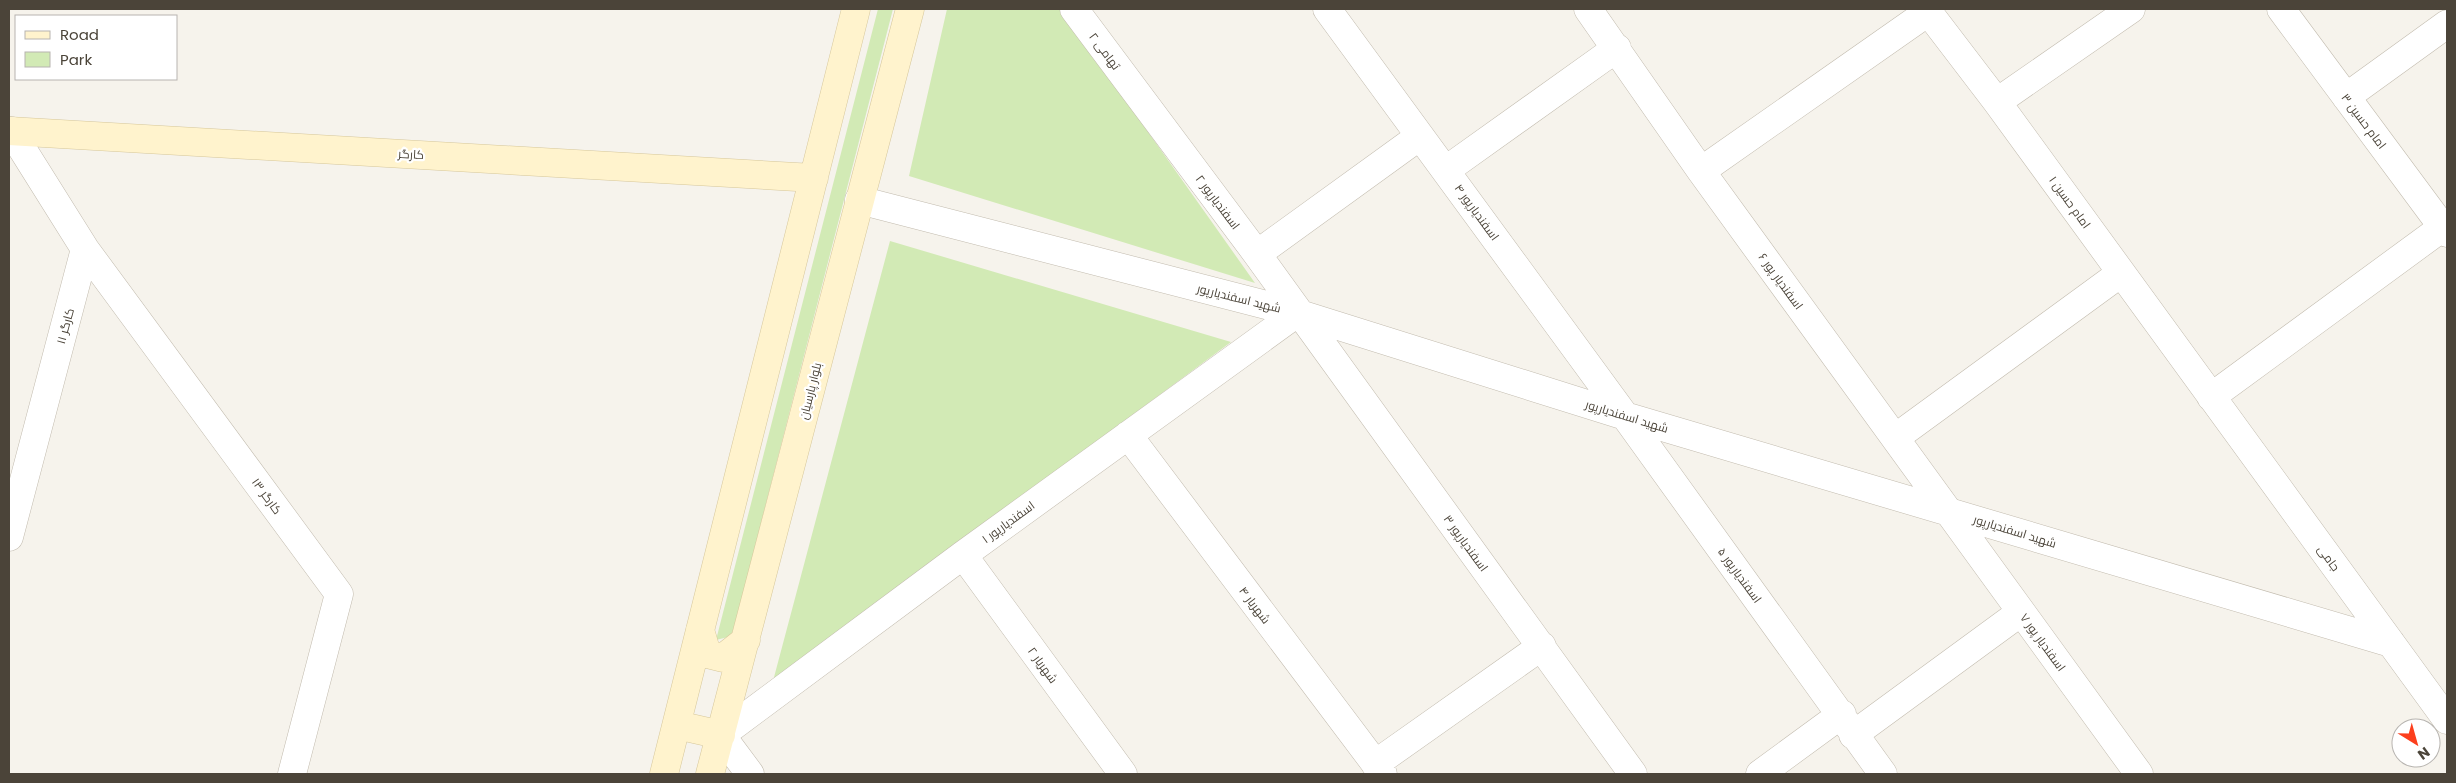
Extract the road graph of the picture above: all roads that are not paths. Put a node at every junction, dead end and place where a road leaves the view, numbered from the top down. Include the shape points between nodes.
1 (856, 9) edge
2 (910, 9) edge
3 (1074, 9) edge
4 (1327, 9) edge
5 (1588, 9) edge
6 (2131, 9) edge
7 (2281, 9) edge
8 (1927, 10) edge
9 (2447, 24) edge
10 (1617, 48) junction
11 (1136, 93) joint
12 (2346, 97) junction
13 (1997, 102) junction
14 (10, 131) edge
15 (1420, 136) junction
16 (1446, 170) junction
17 (1701, 172) junction
18 (814, 178) junction
19 (859, 200) junction
20 (2445, 230) edge
21 (85, 249) junction
22 (1257, 254) junction
23 (2121, 273) junction
24 (1297, 313) junction
25 (2211, 397) junction
26 (1626, 416) junction
27 (1128, 435) junction
28 (1895, 438) junction
29 (1948, 512) junction
30 (9, 537) edge
31 (963, 555) junction
32 (2021, 612) junction
33 (700, 630) junction
34 (746, 640) junction
35 (2391, 643) junction
36 (1542, 646) junction
37 (2447, 720) edge
38 (1847, 724) junction
39 (677, 726) junction
40 (721, 735) junction
41 (1379, 769) edge
42 (2139, 773) edge
43 (292, 774) edge
44 (664, 774) edge
45 (710, 774) edge
46 (750, 774) edge
47 (1123, 774) edge
48 (1633, 774) edge
49 (1760, 774) edge
50 (1883, 774) edge

1 - 18 main road
2 - 19 main road, بلوار پارسیان
3 - 11 street, تهامی ۲
4 - 15 street, اسفندیارپور ۴
5 - 10 street, اسفندیار پور ۶
6 - 13 street
7 - 12 street, امام حسین ۳
8 - 13 street, امام حسین ۱
8 - 17 street
9 - 12 street
10 - 16 street
10 - 17 street, اسفندیار پور ۶
11 - 22 street, اسفندیارپور ۲
12 - 20 street, امام حسین ۳
13 - 23 street, امام حسین ۱
14 - 18 main road, کارگر
14 - 21 street
15 - 16 street, اسفندیارپور ۴
15 - 22 street
16 - 26 street, اسفندیارپور ۴
17 - 28 street, اسفندیار پور ۶
18 - 33 main road
19 - 24 street, شهید اسفندیارپور
19 - 34 main road, بلوار پارسیان
20 - 25 street
21 - 30 street, کارگر ۱۱
21 - 43 street, کارگر ۱۳ via 339,594
22 - 24 street, اسفندیارپور ۲
23 - 25 street, امام حسین ۱
23 - 28 street
24 - 26 street, شهید اسفندیارپور
24 - 27 street, اسفندیارپور ۱
24 - 36 street, اسفندیارپور ۳
25 - 35 street, جامی
26 - 29 street, شهید اسفندیارپور
26 - 38 street, اسفندیارپور ۵
27 - 31 street, اسفندیارپور ۱
27 - 41 street, شهریار ۴
28 - 29 street, اسفندیار پور ۶
29 - 32 street, اسفندیار پور ۷
29 - 35 street, شهید اسفندیارپور
31 - 40 street, اسفندیارپور ۱
31 - 47 street, شهریار ۲
32 - 38 street
32 - 42 street, اسفندیار پور ۷
33 - 34 main road via 708,654 723,658
33 - 39 main road
34 - 40 main road, بلوار پارسیان
35 - 37 street, جامی
36 - 41 street
36 - 48 street, اسفندیارپور ۳
38 - 49 street
38 - 50 street, اسفندیارپور ۵
39 - 40 main road
39 - 44 main road
40 - 45 main road, بلوار پارسیان
40 - 46 street

